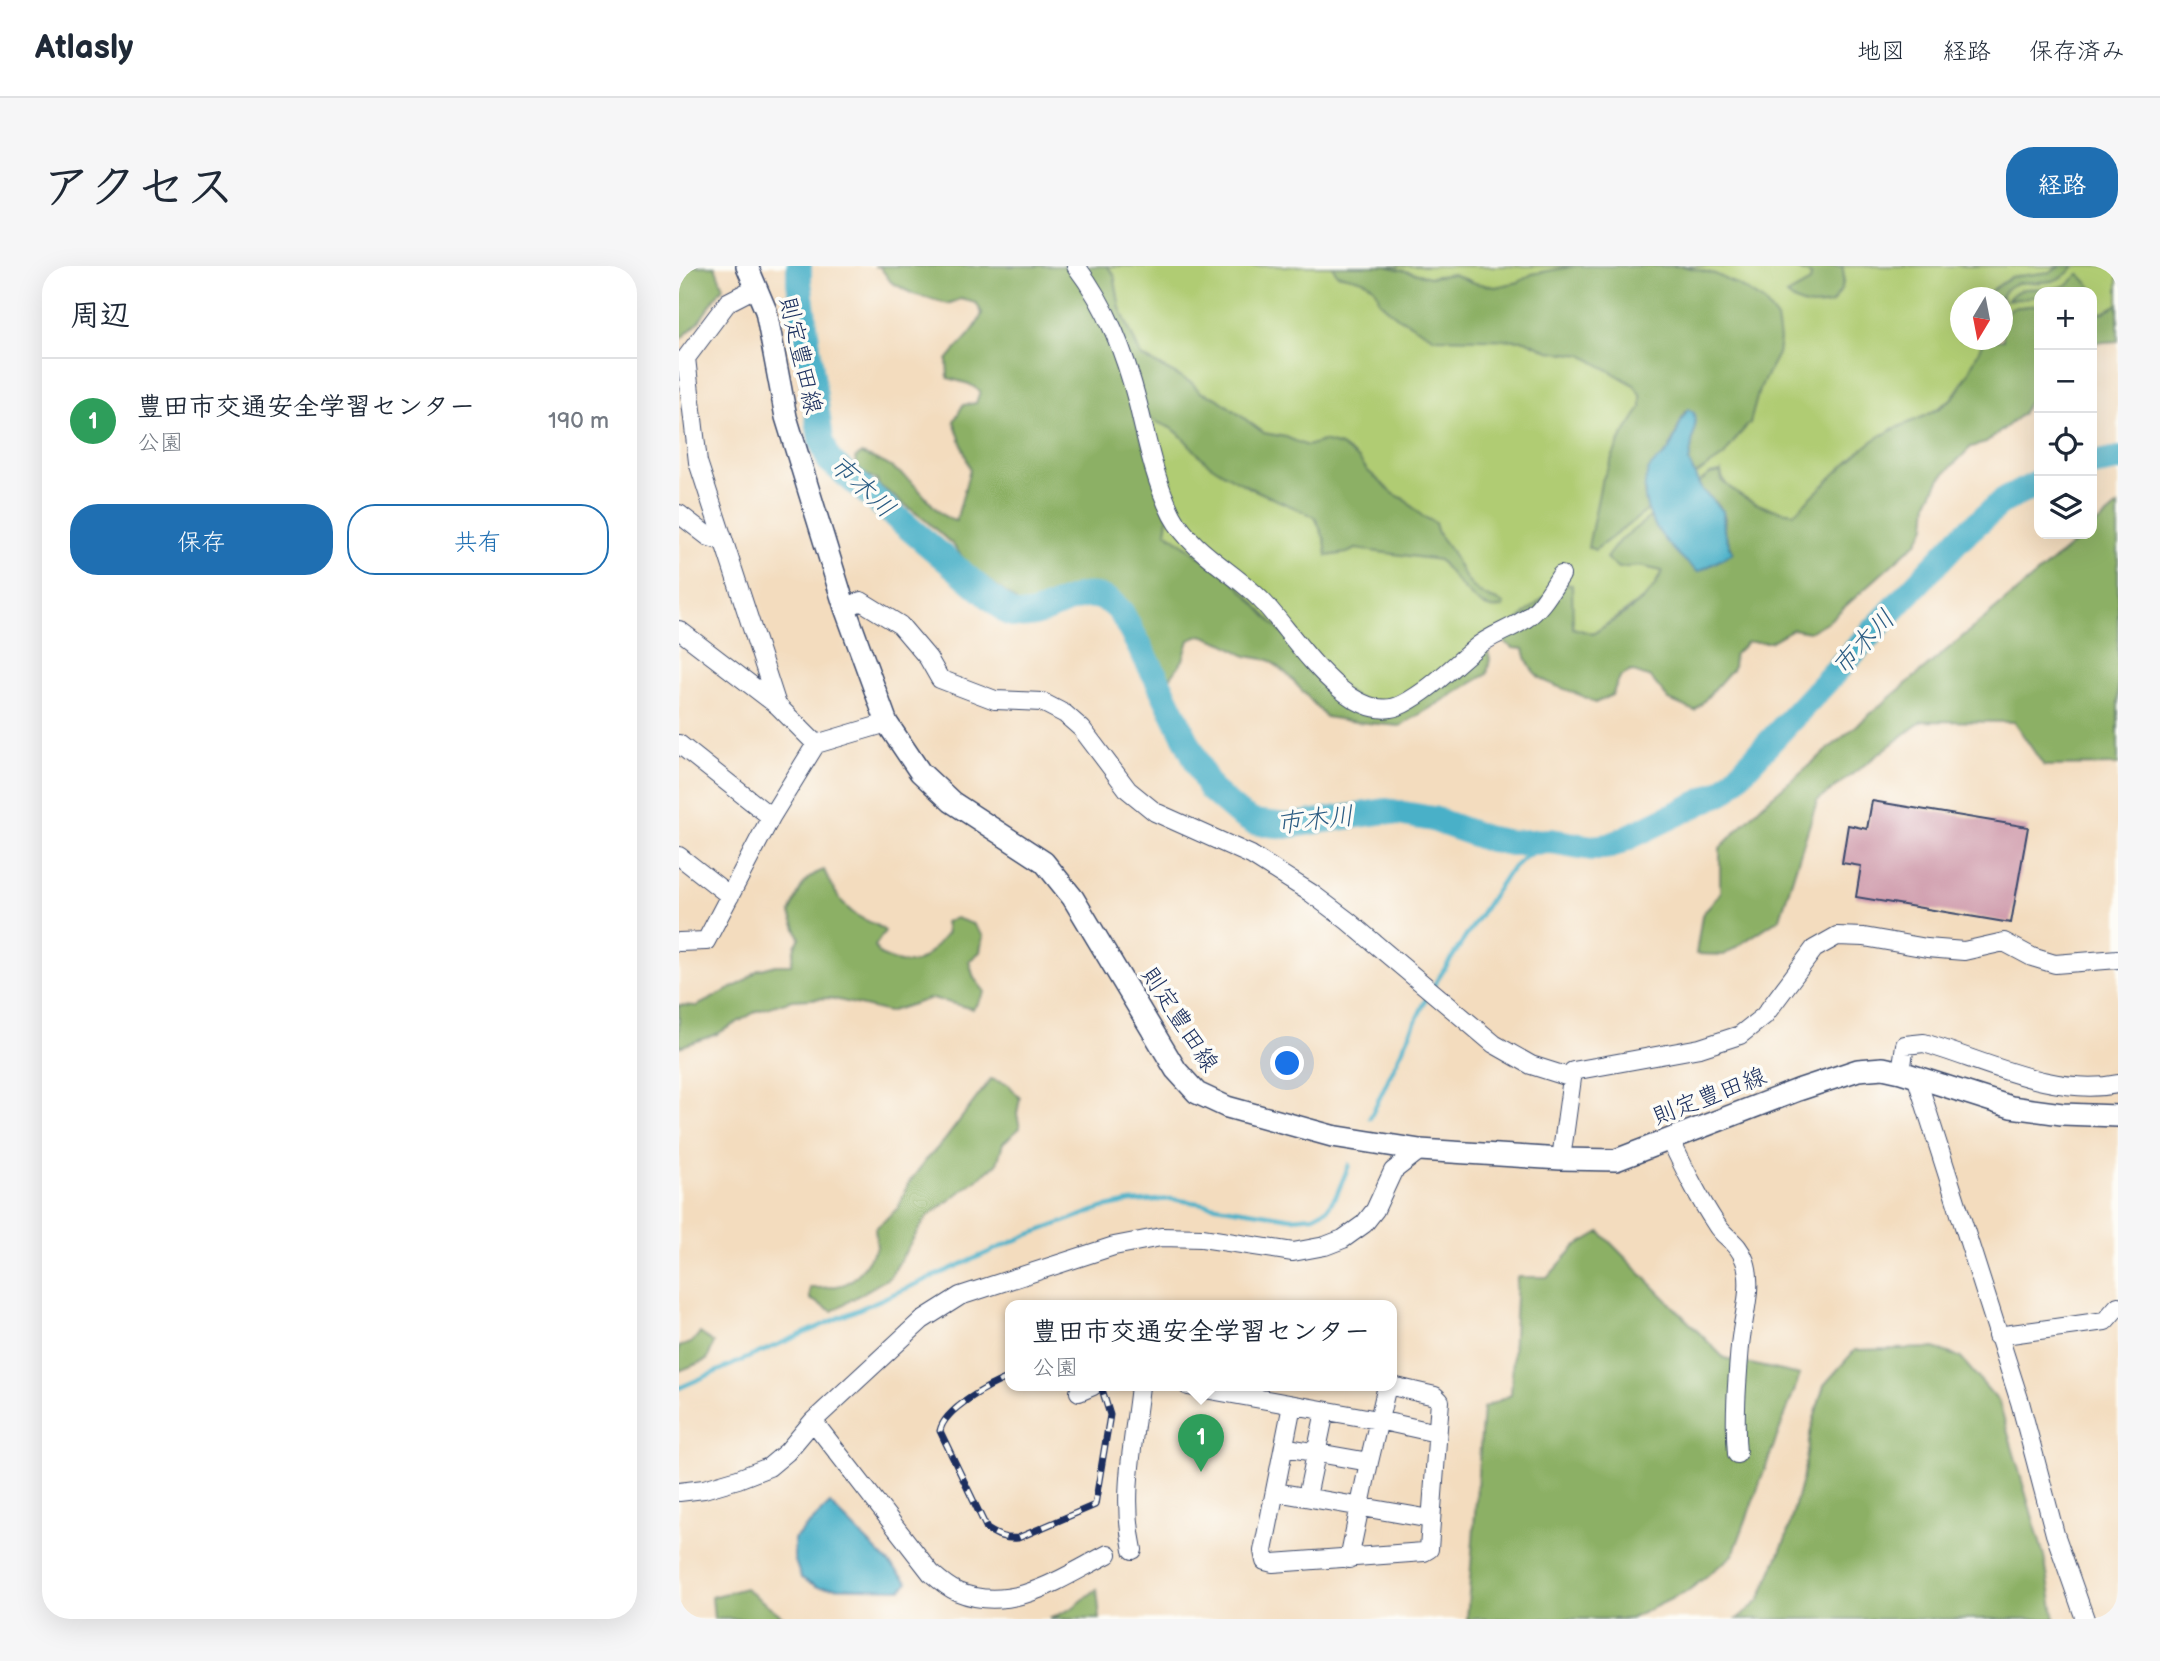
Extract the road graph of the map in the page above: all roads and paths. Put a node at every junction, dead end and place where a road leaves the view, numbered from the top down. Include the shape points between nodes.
1 (747, 266) edge
2 (1076, 266) edge
3 (757, 287) junction
4 (682, 360) edge
5 (679, 514) edge
6 (722, 541) junction
7 (1561, 575) dead end
8 (845, 608) junction
9 (679, 630) edge
10 (777, 705) junction
11 (887, 723) junction
12 (679, 744) edge
13 (816, 744) junction
14 (771, 817) junction
15 (679, 856) edge
16 (730, 896) junction
17 (679, 942) edge
18 (2118, 959) edge
19 (1909, 1074) junction
20 (1572, 1078) junction
21 (2118, 1084) edge
22 (2118, 1116) edge
23 (1670, 1139) junction
24 (1420, 1150) junction
25 (1561, 1160) junction
26 (2118, 1306) edge
27 (1997, 1336) junction
28 (1397, 1387) edge
29 (1139, 1391) edge
30 (1215, 1391) edge
31 (1386, 1391) edge
32 (1292, 1405) junction
33 (1325, 1411) junction
34 (1378, 1420) junction
35 (813, 1421) junction
36 (1437, 1433) junction
37 (1284, 1447) junction
38 (1317, 1452) junction
39 (1737, 1454) dead end
40 (1369, 1462) junction
41 (679, 1492) edge
42 (1276, 1492) junction
43 (1307, 1497) junction
44 (1360, 1507) junction
45 (1431, 1519) junction
46 (1133, 1550) dead end
47 (1108, 1554) dead end
48 (1349, 1559) junction
49 (2085, 1619) edge

1 - 3 main road, 則定豊田線
2 - 7 street via 1092,286 1118,337 1161,488 1180,529 1263,601 1342,691 1367,705 1401,706 1486,639 1535,611
3 - 4 street via 728,302
3 - 8 main road, 則定豊田線 via 766,311 786,417
4 - 6 street via 698,462
5 - 6 street via 709,537
6 - 10 street
8 - 11 main road, 則定豊田線
8 - 20 street via 861,601 900,625 940,679 995,700 1042,702 1065,714 1082,729 1128,790 1155,812 1251,855 1311,893 1494,1044 1531,1065
9 - 10 street
10 - 13 street
11 - 13 street
11 - 24 main road, 則定豊田線 via 920,772 952,802 1044,862 1073,898 1176,1070 1197,1093 1227,1107 1332,1136
12 - 14 street
13 - 14 street
14 - 16 street
15 - 16 street
16 - 17 street via 706,941
18 - 20 street via 2055,964 2004,942 1964,951 1837,936 1814,949 1764,1016 1740,1035 1700,1048 1573,1072
19 - 21 street via 1905,1045 1924,1043 2051,1084 2100,1088
19 - 22 main road, 則定豊田線 via 2011,1107
19 - 23 main road, 則定豊田線 via 1883,1068 1858,1070
19 - 27 street
20 - 25 street
23 - 25 main road, 則定豊田線 via 1616,1160
23 - 39 street via 1718,1228 1736,1243 1749,1275 1740,1347
24 - 25 main road, 則定豊田線
24 - 35 street via 1393,1171 1364,1224 1325,1246 1293,1252 1202,1238 1161,1237 1114,1246 960,1296 922,1320
26 - 27 street via 2105,1321
27 - 49 street
28 - 36 street via 1440,1401
29 - 46 street via 1126,1501
30 - 32 street
31 - 34 street
32 - 33 street
32 - 37 street
33 - 34 street
33 - 38 street
34 - 36 street
34 - 40 street
35 - 41 street via 769,1466 704,1489
35 - 47 street via 931,1573 956,1592 983,1600 1018,1597
36 - 45 street
37 - 38 street
37 - 42 street
38 - 40 street
38 - 43 street
40 - 44 street
42 - 43 street
42 - 48 street via 1263,1551 1265,1561
43 - 44 street
44 - 45 street
44 - 48 street
45 - 48 street via 1430,1545 1424,1552

